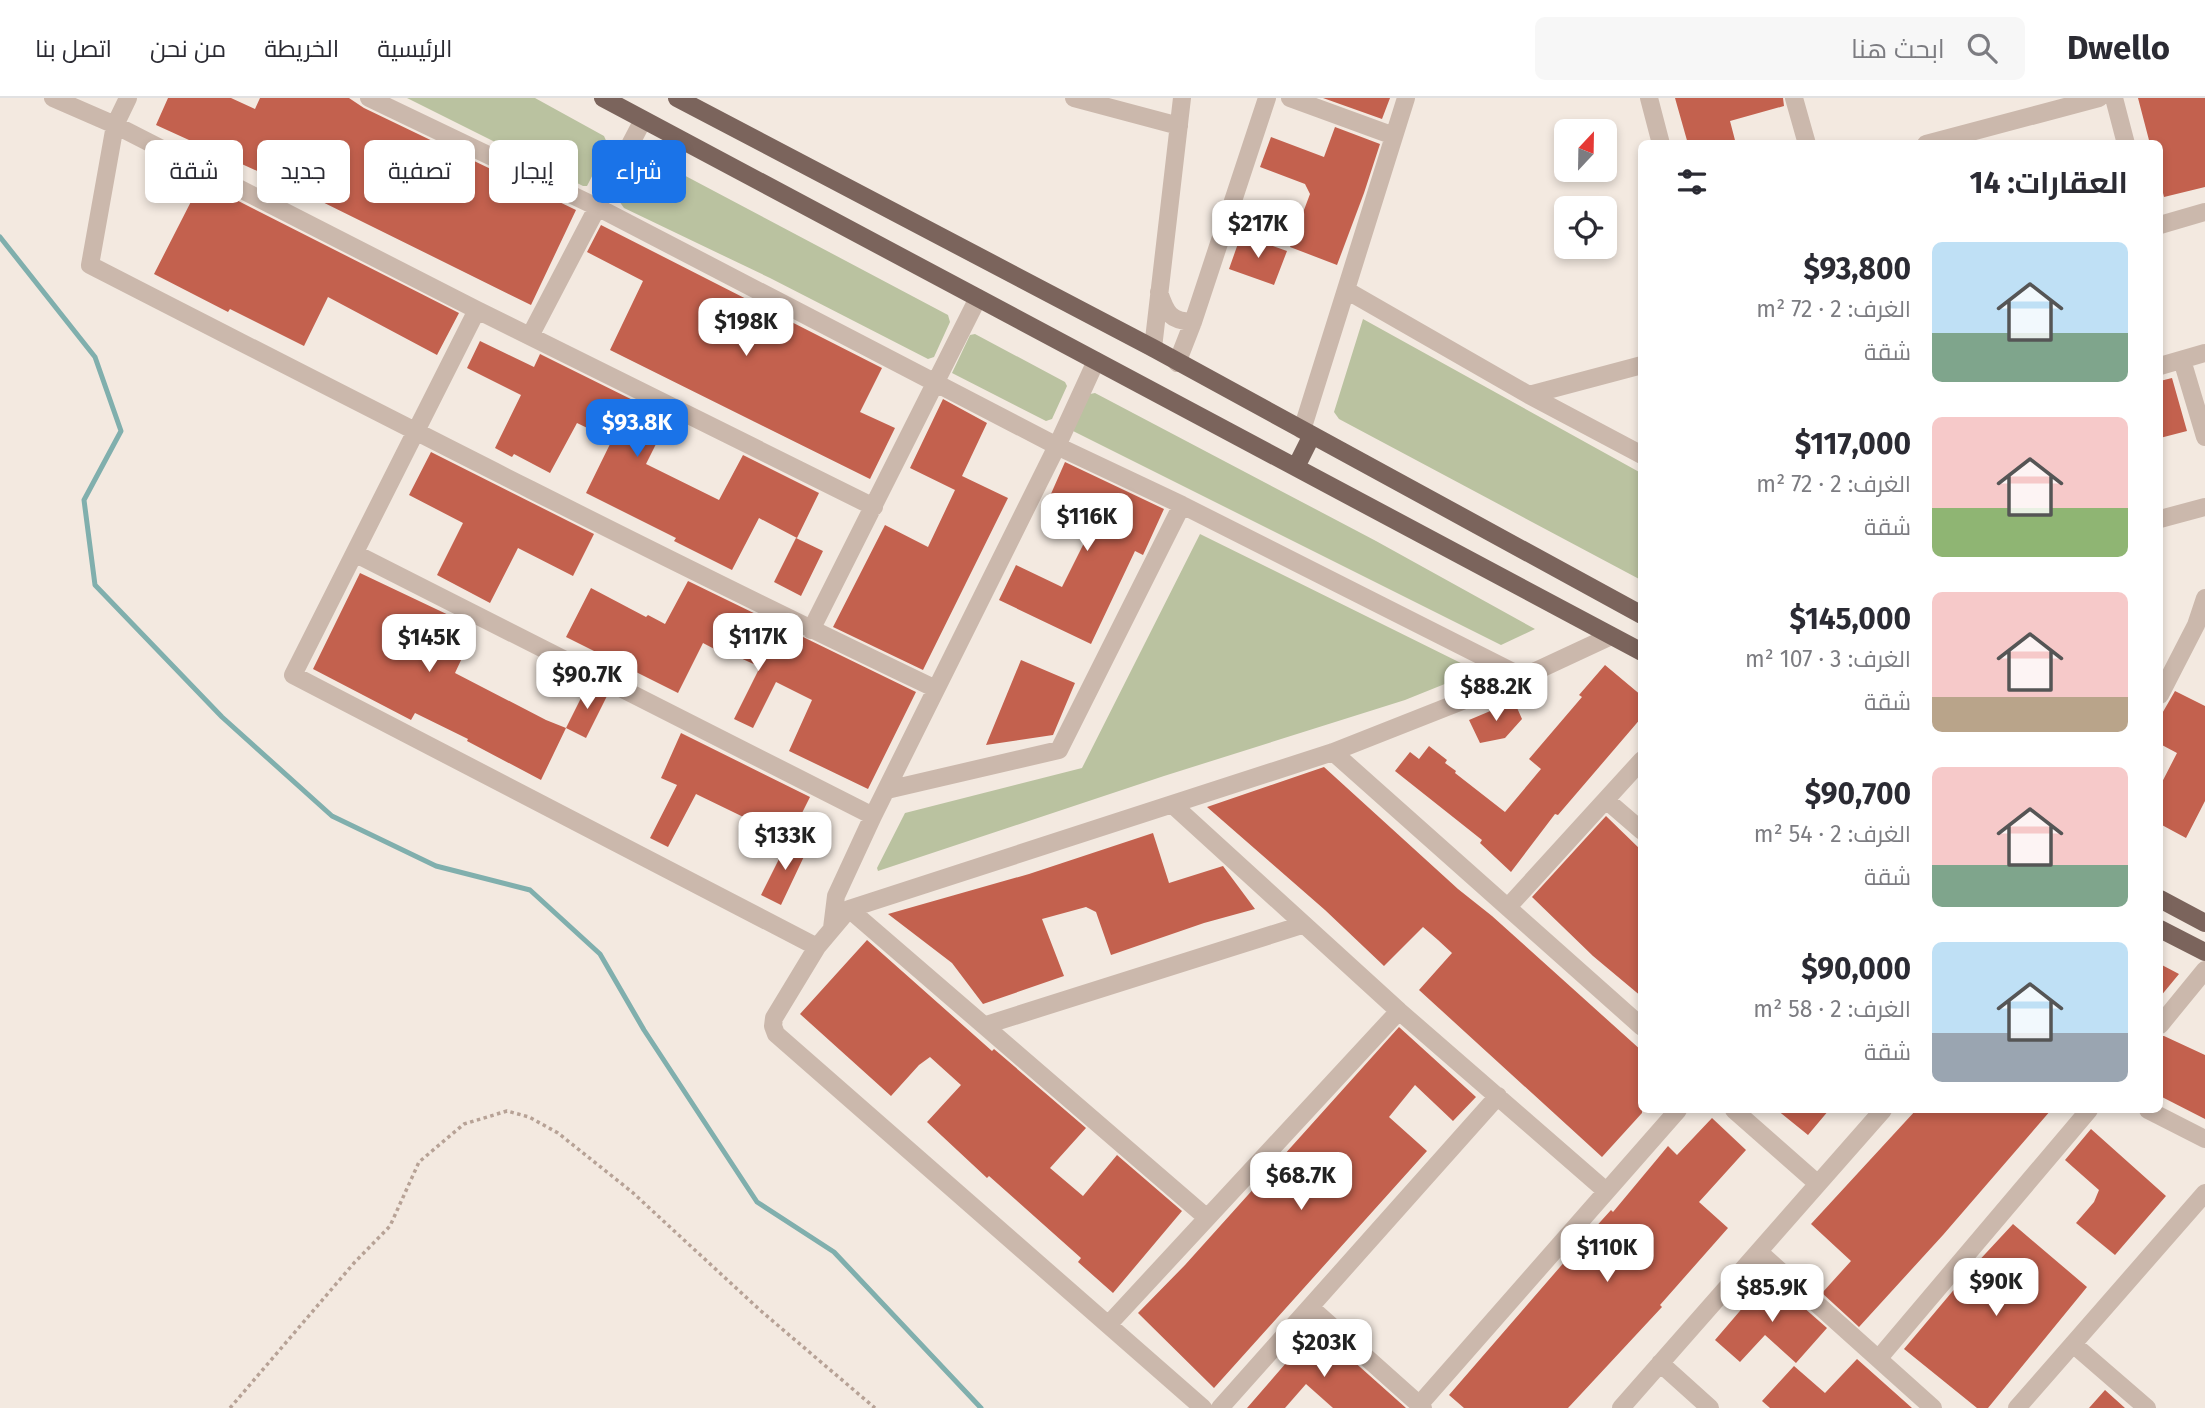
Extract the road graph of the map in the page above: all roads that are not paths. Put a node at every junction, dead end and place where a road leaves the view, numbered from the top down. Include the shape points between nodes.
1 (53, 98) edge
2 (128, 98) edge
3 (369, 98) edge
4 (603, 98) edge
5 (677, 98) edge
6 (1074, 98) edge
7 (1182, 98) edge
8 (1267, 98) edge
9 (1290, 98) edge
10 (1406, 98) edge
11 (1648, 98) edge
12 (1794, 98) edge
13 (2099, 98) edge
14 (2114, 98) edge
15 (1093, 100) edge
16 (643, 120) junction
17 (115, 125) junction
18 (1179, 126) junction
19 (1394, 136) junction
20 (1660, 140) edge
21 (1806, 140) edge
22 (1941, 140) edge
23 (2125, 140) edge
24 (597, 207) junction
25 (2205, 212) edge
26 (2163, 224) edge
27 (1346, 290) junction
28 (1159, 292) junction
29 (978, 298) junction
30 (477, 310) junction
31 (1193, 322) junction
32 (530, 336) junction
33 (1153, 348) junction
34 (2205, 353) edge
35 (2182, 360) junction
36 (1096, 361) junction
37 (1177, 363) junction
38 (2163, 365) edge
39 (1638, 366) edge
40 (936, 381) junction
41 (1529, 395) junction
42 (417, 432) junction
43 (1307, 433) junction
44 (2205, 437) edge
45 (1057, 446) junction
46 (1638, 452) edge
47 (1296, 467) junction
48 (1181, 505) junction
49 (874, 507) junction
50 (2205, 508) edge
51 (2163, 519) edge
52 (356, 554) junction
53 (2205, 598) edge
54 (1638, 613) edge
55 (811, 630) junction
56 (1611, 636) junction
57 (1638, 650) edge
58 (1523, 677) junction
59 (936, 689) junction
60 (2163, 689) edge
61 (1333, 752) junction
62 (1638, 764) edge
63 (887, 790) junction
64 (1606, 800) junction
65 (1173, 805) junction
66 (873, 816) junction
67 (1638, 828) edge
68 (2163, 901) edge
69 (1508, 907) junction
70 (849, 909) junction
71 (2205, 923) edge
72 (1302, 925) junction
73 (832, 928) junction
74 (2163, 931) edge
75 (817, 947) junction
76 (2205, 952) edge
77 (2205, 970) edge
78 (1399, 1011) junction
79 (2163, 1021) edge
80 (1638, 1023) edge
81 (986, 1025) junction
82 (1499, 1096) junction
83 (1675, 1113) edge
84 (1737, 1113) edge
85 (1880, 1113) edge
86 (2086, 1113) edge
87 (2154, 1113) edge
88 (2205, 1139) edge
89 (1818, 1184) junction
90 (1606, 1191) junction
91 (2205, 1193) edge
92 (1206, 1217) junction
93 (1759, 1252) junction
94 (1311, 1308) junction
95 (1108, 1325) junction
96 (2073, 1344) junction
97 (1879, 1358) junction
98 (1660, 1363) junction
99 (1421, 1407) edge
100 (1203, 1408) edge
101 (1220, 1408) edge
102 (1620, 1408) edge
103 (1710, 1408) edge
104 (1933, 1408) edge
105 (2017, 1408) edge
106 (2147, 1408) edge

1 - 17 street
2 - 17 street
3 - 24 street
4 - 16 main road
5 - 33 main road
6 - 15 street
7 - 18 street
8 - 31 street
9 - 19 street
10 - 19 street
11 - 20 street
12 - 21 street
13 - 22 street
14 - 23 street
15 - 18 street
16 - 24 street
16 - 29 main road
17 - 30 street
17 - 42 street via 90,265
18 - 28 street
19 - 27 street
24 - 32 street
24 - 40 street
25 - 26 street
27 - 41 street
27 - 43 street
28 - 31 street via 1171,316
28 - 33 street
29 - 36 main road
29 - 40 street
30 - 32 street
30 - 42 street
31 - 37 street
32 - 49 street
33 - 37 main road
34 - 35 street
35 - 38 street
35 - 44 street
36 - 45 street
36 - 47 main road
37 - 43 main road
39 - 41 street
40 - 45 street
40 - 49 street
41 - 46 street
42 - 52 street
42 - 55 street
43 - 47 main road
43 - 54 main road
45 - 48 street
45 - 59 street
47 - 56 main road
48 - 58 street
48 - 63 street via 1059,750
49 - 55 street
50 - 51 street
52 - 66 street
52 - 75 street via 293,675
53 - 60 street
55 - 59 street
56 - 57 main road
56 - 58 street
58 - 61 street
59 - 63 street
61 - 65 street
61 - 69 street
62 - 64 street
63 - 66 street
64 - 67 street
64 - 69 street
65 - 70 street
65 - 72 street
66 - 73 street via 836,897
68 - 71 main road
69 - 80 street
70 - 73 street
70 - 81 street
72 - 78 street
72 - 81 street
73 - 75 street
74 - 76 main road
75 - 95 street via 774,1018 776,1034
77 - 79 street
78 - 82 street
78 - 92 street
81 - 92 street
82 - 90 street
82 - 94 street
83 - 90 street
84 - 89 street
85 - 89 street
86 - 97 street
87 - 88 street
89 - 93 street
90 - 99 street
91 - 96 street
92 - 95 street
93 - 97 street
93 - 98 street
94 - 99 street
94 - 101 street
95 - 100 street
96 - 105 street
96 - 106 street
97 - 104 street
98 - 102 street
98 - 103 street

